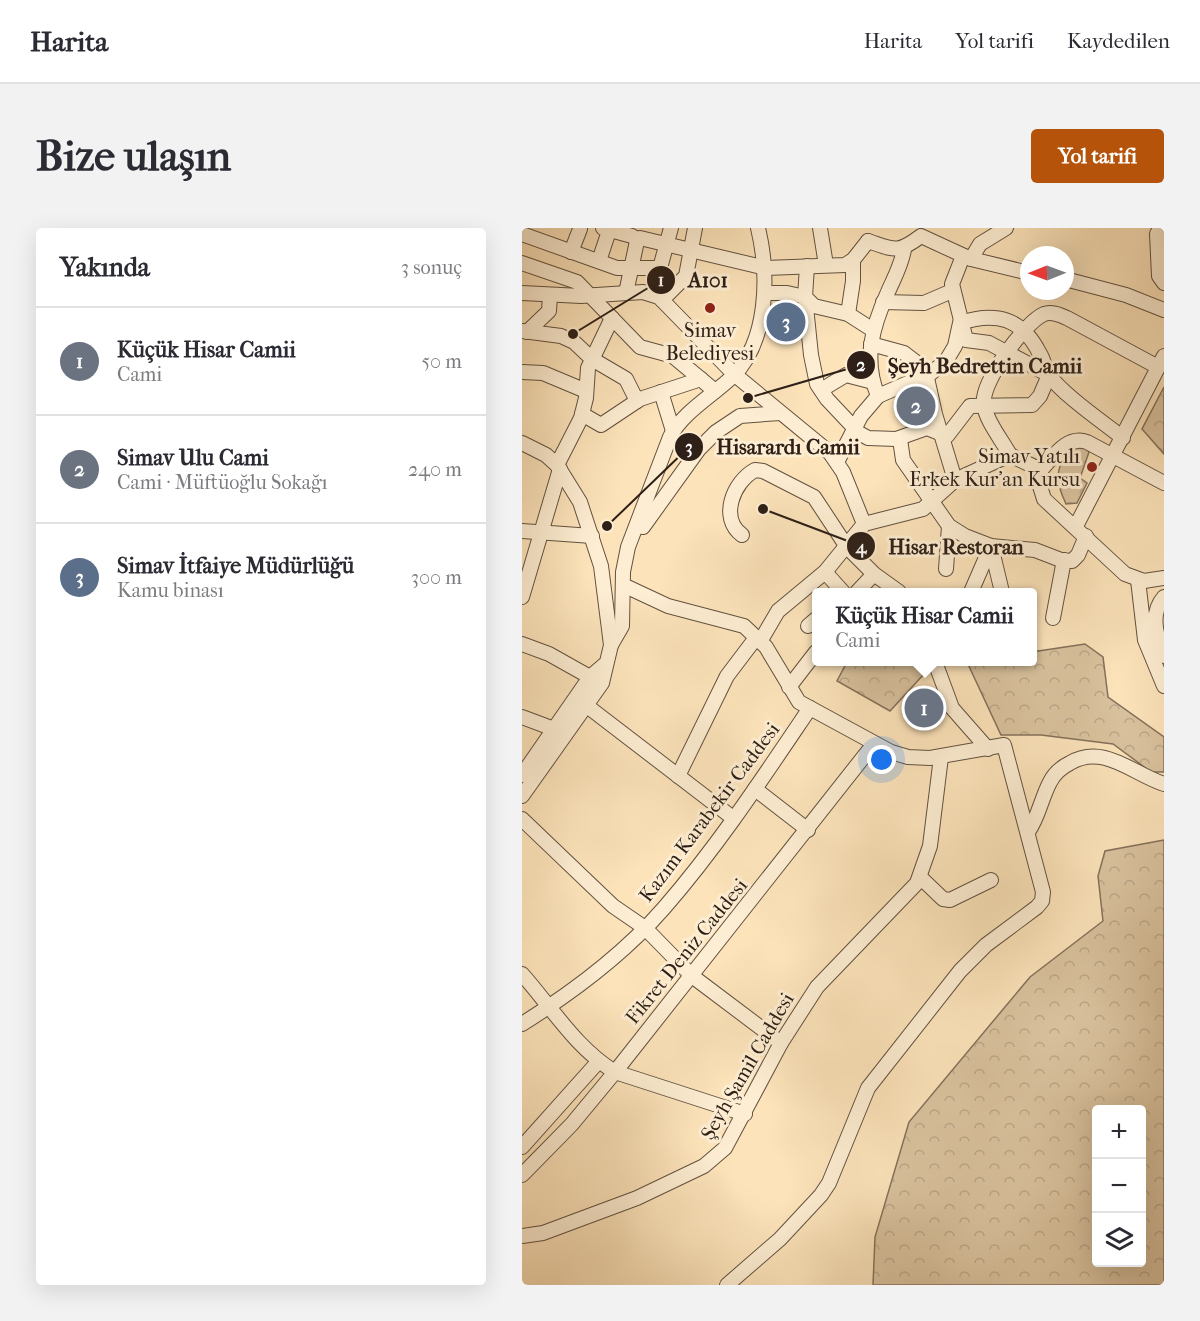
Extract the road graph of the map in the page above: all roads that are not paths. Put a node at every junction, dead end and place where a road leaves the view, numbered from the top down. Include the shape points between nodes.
1 (548, 228) edge
2 (581, 228) edge
3 (672, 228) edge
4 (695, 228) edge
5 (758, 228) edge
6 (820, 228) edge
7 (1006, 228) edge
8 (1160, 228) edge
9 (608, 229) edge
10 (924, 232) edge
11 (522, 234) edge
12 (866, 234) edge
13 (637, 235) edge
14 (544, 242) junction
15 (667, 246) junction
16 (904, 249) junction
17 (571, 252) junction
18 (691, 252) junction
19 (967, 258) junction
20 (853, 260) junction
21 (599, 261) junction
22 (522, 262) edge
23 (826, 265) junction
24 (630, 266) junction
25 (807, 266) junction
26 (766, 268) junction
27 (1020, 271) edge
28 (1074, 281) edge
29 (1164, 283) edge
30 (952, 291) junction
31 (522, 292) edge
32 (626, 293) junction
33 (765, 293) junction
34 (550, 295) junction
35 (590, 295) junction
36 (805, 297) junction
37 (662, 300) junction
38 (883, 302) junction
39 (1164, 310) edge
40 (848, 314) junction
41 (612, 318) junction
42 (960, 323) junction
43 (525, 332) edge
44 (1024, 333) junction
45 (872, 337) junction
46 (1008, 353) junction
47 (592, 359) junction
48 (1161, 361) edge
49 (522, 372) edge
50 (734, 374) junction
51 (927, 375) junction
52 (1049, 375) junction
53 (701, 379) junction
54 (873, 382) junction
55 (821, 390) junction
56 (716, 391) junction
57 (586, 392) junction
58 (661, 392) junction
59 (878, 396) junction
60 (637, 400) junction
61 (984, 405) junction
62 (780, 413) junction
63 (582, 414) junction
64 (854, 428) junction
65 (673, 431) junction
66 (942, 436) junction
67 (1123, 438) junction
68 (900, 439) junction
69 (522, 443) edge
70 (1010, 455) junction
71 (1113, 456) junction
72 (837, 462) junction
73 (559, 467) junction
74 (1041, 470) junction
75 (955, 480) junction
76 (1164, 483) edge
77 (932, 504) junction
78 (864, 524) junction
79 (949, 526) junction
80 (1076, 526) junction
81 (522, 531) edge
82 (541, 534) junction
83 (742, 535) dead end
84 (592, 536) junction
85 (1086, 536) junction
86 (992, 546) junction
87 (847, 547) junction
88 (628, 548) junction
89 (528, 558) edge
90 (1064, 560) junction
91 (946, 569) dead end
92 (825, 572) junction
93 (874, 574) junction
94 (1164, 578) edge
95 (1138, 580) junction
96 (623, 585) junction
97 (839, 588) edge
98 (861, 588) edge
99 (894, 588) edge
100 (973, 588) edge
101 (1001, 588) edge
102 (522, 597) edge
103 (1164, 597) edge
104 (1053, 618) dead end
105 (756, 642) junction
106 (522, 644) edge
107 (611, 645) junction
108 (1164, 656) edge
109 (812, 657) edge
110 (604, 665) junction
111 (936, 666) edge
112 (590, 677) junction
113 (1164, 686) edge
114 (789, 687) junction
115 (805, 705) junction
116 (587, 706) junction
117 (522, 717) edge
118 (554, 729) junction
119 (873, 745) junction
120 (988, 749) junction
121 (941, 757) junction
122 (522, 775) edge
123 (678, 776) junction
124 (1164, 784) edge
125 (755, 789) junction
126 (522, 796) edge
127 (733, 818) junction
128 (522, 819) edge
129 (808, 830) junction
130 (1028, 832) junction
131 (920, 877) junction
132 (991, 880) dead end
133 (645, 928) junction
134 (522, 974) edge
135 (692, 976) junction
136 (550, 1007) junction
137 (522, 1024) edge
138 (781, 1043) junction
139 (598, 1062) junction
140 (615, 1072) junction
141 (745, 1114) junction
142 (522, 1147) edge
143 (522, 1175) edge
144 (522, 1236) edge
145 (727, 1285) edge

1 - 14 street
2 - 17 street
3 - 15 street
4 - 18 street
5 - 26 street
6 - 23 street
7 - 19 street via 980,244
8 - 29 street via 1159,276
9 - 13 street
9 - 21 street
10 - 16 street
10 - 19 street
11 - 14 street
12 - 16 street via 894,250
12 - 20 street
13 - 15 street
13 - 24 street
14 - 17 street
15 - 18 street
15 - 24 street via 660,267
16 - 38 street
17 - 21 street
18 - 26 street
18 - 37 street via 686,276
19 - 27 street
19 - 30 street via 952,277
20 - 23 street via 845,265
20 - 40 street
21 - 24 street via 620,268
22 - 35 street via 577,282
23 - 25 street
24 - 32 street
25 - 26 street
25 - 36 street
26 - 33 street
28 - 39 street
30 - 38 street via 924,303
30 - 42 street
31 - 34 street
32 - 35 street
32 - 37 street via 648,293
33 - 36 street
33 - 50 street via 753,341
34 - 35 street
34 - 43 street via 549,311
35 - 41 street
36 - 40 street via 814,306
36 - 55 street via 814,374
37 - 50 street
38 - 45 street
40 - 45 street
41 - 47 street
41 - 53 street via 640,347 673,356
42 - 44 street via 996,316 1007,319
42 - 46 street via 968,342 989,343
42 - 51 street via 951,354
43 - 47 street via 567,338
44 - 46 street
44 - 48 street via 1037,319 1052,313
44 - 52 street via 1039,351
45 - 51 street via 916,360
45 - 54 street via 869,367
46 - 52 street
46 - 61 street via 989,379
47 - 57 street via 586,372
47 - 60 street via 626,379
48 - 67 street
49 - 57 street via 543,374
50 - 56 street
50 - 62 street
51 - 59 street
51 - 66 street
52 - 61 street via 1032,405
52 - 67 street
53 - 56 street
53 - 58 street
54 - 55 street via 846,375
54 - 59 street
55 - 64 street
56 - 65 street
57 - 63 street
58 - 60 street
58 - 65 street
59 - 64 street
60 - 63 street via 601,426
61 - 66 street via 965,410 950,435
61 - 70 street
62 - 72 street
62 - 88 street via 740,416 707,440
63 - 73 street
64 - 68 street via 868,438
64 - 72 street
65 - 88 street
66 - 68 street via 927,428
66 - 75 street
67 - 71 street
68 - 77 street via 903,460
69 - 73 street
70 - 74 street
70 - 75 street
71 - 74 street via 1076,440 1063,447
71 - 76 street
71 - 80 street
72 - 78 street
73 - 82 street
73 - 84 street via 580,502
74 - 80 street via 1044,499
75 - 77 street
77 - 78 street via 907,515
77 - 79 street
78 - 87 street
79 - 86 street
79 - 91 street
80 - 85 street
81 - 82 street
82 - 84 street
82 - 89 street
83 - 87 street via 731,522 731,504 742,481 758,470 813,497
84 - 107 street via 601,566
85 - 90 street via 1075,559
85 - 95 street via 1125,574
86 - 90 street via 1035,550
86 - 100 street
86 - 101 street
87 - 92 street
87 - 93 street
88 - 96 street
89 - 102 street
90 - 104 street
92 - 97 street
92 - 105 street via 782,607
93 - 98 street
93 - 99 street
94 - 95 street
95 - 113 street via 1145,640
96 - 105 street via 657,602 744,626
96 - 107 street via 622,626
103 - 108 street via 1156,621
105 - 114 street
105 - 115 street via 785,693
105 - 123 street via 727,676
106 - 112 street
107 - 110 street
109 - 114 street
110 - 112 street
110 - 116 street via 602,683
111 - 120 street via 952,708
112 - 118 street
114 - 115 street
115 - 119 street
115 - 125 street, Kazım Karabekir Caddesi
116 - 123 street
116 - 126 street
117 - 118 street
118 - 122 street
119 - 121 street via 908,757
119 - 129 street, Fikret Deniz Caddesi
120 - 121 street
120 - 130 street via 1004,745
121 - 131 street, Şeyh Şamil Caddesi via 934,821
123 - 127 street
124 - 130 street via 1112,760 1093,755 1082,757 1052,778
125 - 127 street, Kazım Karabekir Caddesi
125 - 129 street
127 - 133 street, Kazım Karabekir Caddesi
128 - 133 street via 613,906
129 - 135 street, Fikret Deniz Caddesi
130 - 145 street via 1041,880 1042,901 960,971 868,1088 821,1195 780,1239
131 - 132 street via 943,899 950,900
131 - 138 street, Şeyh Şamil Caddesi via 904,899 817,987
133 - 135 street
133 - 136 street, Kazım Karabekir Caddesi
134 - 136 street
135 - 138 street
135 - 140 street, Fikret Deniz Caddesi
136 - 137 street, Kazım Karabekir Caddesi
136 - 139 street
138 - 141 street, Şeyh Şamil Caddesi
139 - 140 street
139 - 142 street
140 - 141 street
140 - 143 street, Fikret Deniz Caddesi
141 - 144 street, Şeyh Şamil Caddesi via 725,1148 704,1166 572,1224

